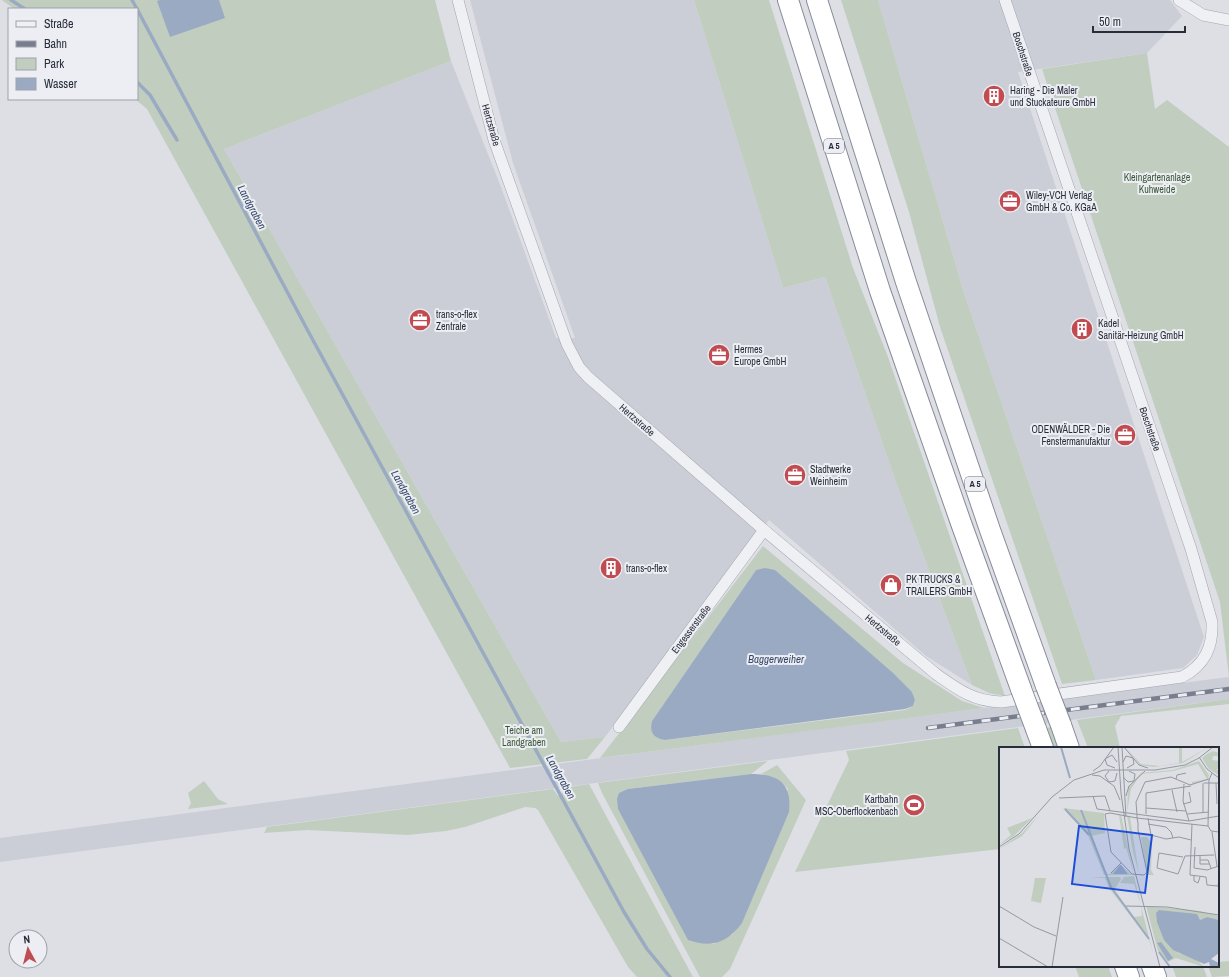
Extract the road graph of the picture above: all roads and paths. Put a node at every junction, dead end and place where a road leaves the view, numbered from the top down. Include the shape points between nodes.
1 (458, 0) edge
2 (788, 0) edge
3 (817, 0) edge
4 (1006, 0) edge
5 (1179, 0) edge
6 (1229, 20) edge
7 (764, 530) junction
8 (1002, 702) joint
9 (619, 727) dead end
10 (1043, 747) edge
11 (1069, 747) edge
12 (1125, 967) edge
13 (1152, 967) edge
14 (1129, 977) edge
15 (1156, 977) edge

1 - 7 street, Hertzstraße via 494,140 572,356 588,377
2 - 10 highway, A 5, bridge via 880,291
3 - 11 highway, A 5, bridge via 908,290 990,530
4 - 8 street, Boschstraße via 1192,549 1212,622 1212,642 1204,659 1182,677
5 - 6 street via 1203,15
7 - 8 street, Hertzstraße via 936,674 966,695
7 - 9 street, Engesserstraße
12 - 14 highway
13 - 15 highway

